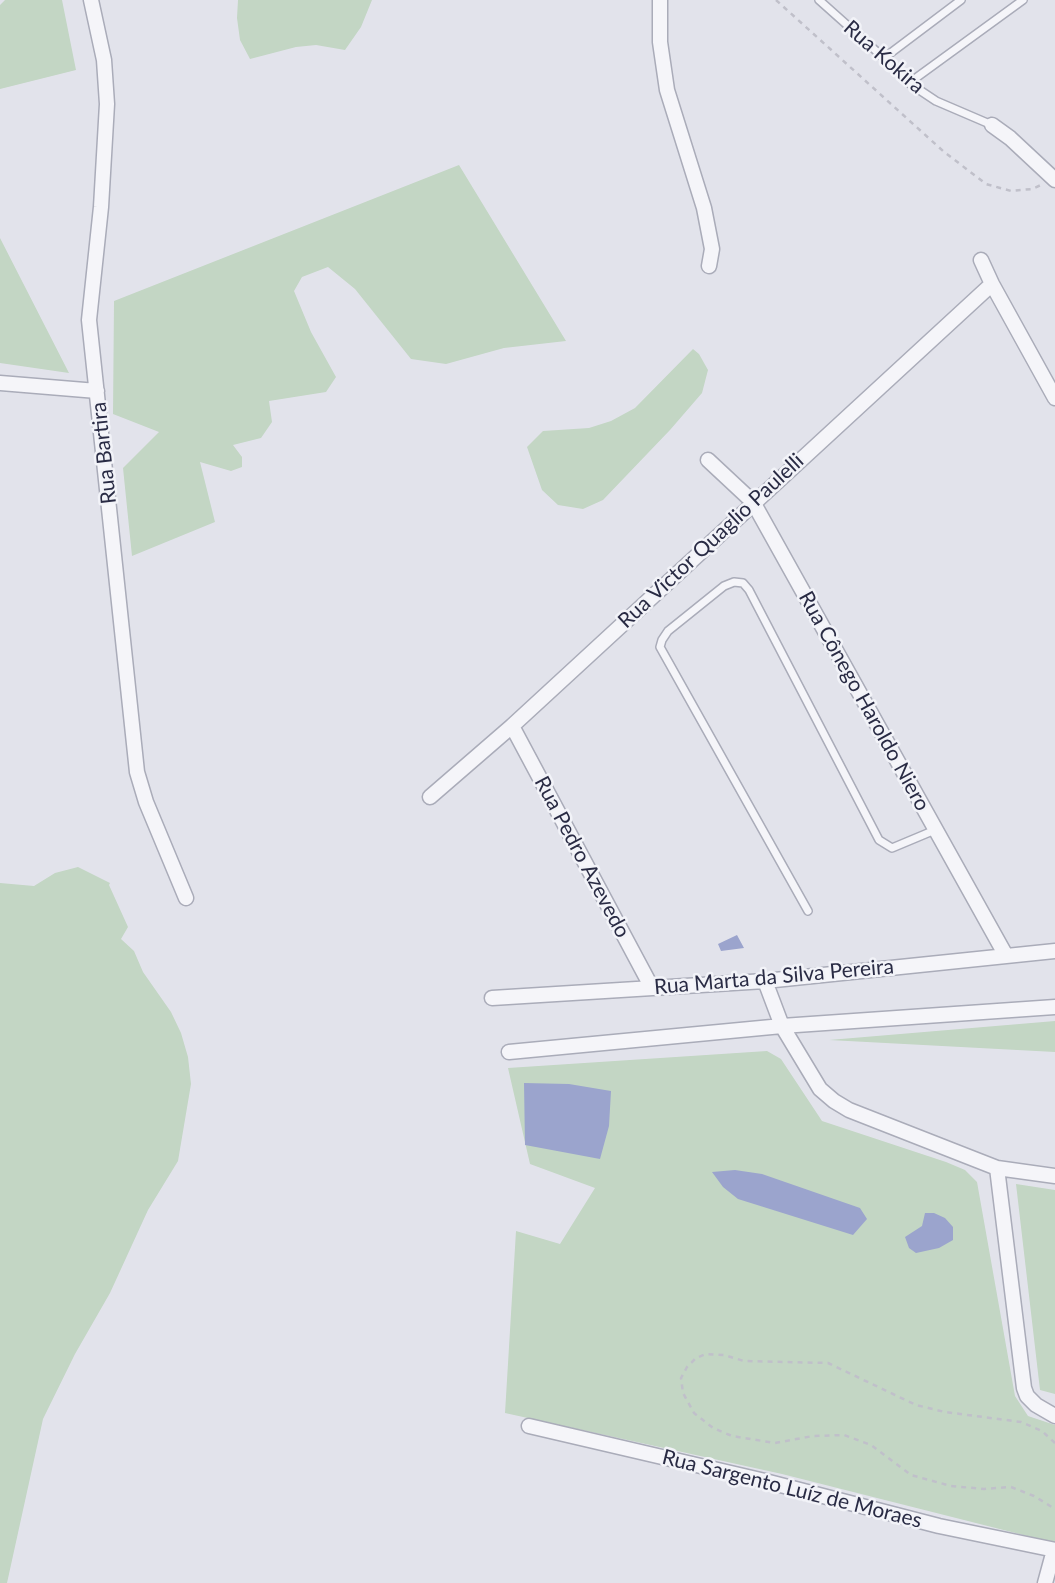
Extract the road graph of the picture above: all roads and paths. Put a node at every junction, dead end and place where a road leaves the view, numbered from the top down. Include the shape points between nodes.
1 (91, 0) edge
2 (660, 0) edge
3 (776, 0) edge
4 (819, 0) edge
5 (961, 0) edge
6 (1023, 0) edge
7 (884, 58) junction
8 (909, 83) junction
9 (992, 125) joint
10 (1055, 180) edge
11 (981, 260) dead end
12 (709, 266) dead end
13 (992, 284) junction
14 (0, 383) edge
15 (97, 391) junction
16 (1055, 398) edge
17 (708, 460) dead end
18 (753, 502) junction
19 (512, 726) junction
20 (430, 797) dead end
21 (935, 830) junction
22 (186, 898) dead end
23 (808, 911) dead end
24 (1055, 951) edge
25 (1005, 954) junction
26 (765, 981) junction
27 (652, 988) junction
28 (492, 998) dead end
29 (1055, 1007) edge
30 (782, 1026) junction
31 (509, 1052) dead end
32 (997, 1168) junction
33 (1055, 1176) edge
34 (1055, 1416) edge
35 (529, 1426) dead end
36 (1055, 1443) edge
37 (1055, 1509) edge
38 (1054, 1550) edge
39 (1045, 1583) edge

1 - 15 street, Rua Bartira via 104,60 107,104 89,320
2 - 12 street via 667,90 704,208 712,249
3 - 10 path via 943,152 986,184 1011,191
4 - 7 lane, Rua Kokira
5 - 7 lane
6 - 8 lane
7 - 8 lane, Rua Kokira
8 - 9 lane, Rua Kokira via 936,101
9 - 10 street, Rua Kokira
11 - 13 street
13 - 16 street
13 - 18 street, Rua Victor Quaglio Paulelli
14 - 15 street
15 - 22 street, Rua Bartira via 137,772
17 - 18 street, Rua Cônego Haroldo Niero
18 - 19 street, Rua Victor Quaglio Paulelli
18 - 21 street, Rua Cônego Haroldo Niero
19 - 20 street, Rua Victor Quaglio Paulelli
19 - 27 street, Rua Pedro Azevedo
21 - 23 lane via 892,848 879,840 749,590 743,583 724,586 668,631 660,648
21 - 25 street, Rua Cônego Haroldo Niero
24 - 25 street, Rua Marta da Silva Pereira
25 - 26 street, Rua Marta da Silva Pereira
26 - 27 street, Rua Marta da Silva Pereira
26 - 30 street
27 - 28 street, Rua Marta da Silva Pereira
29 - 30 street
30 - 31 street
30 - 32 street via 820,1089 834,1101
32 - 33 street
32 - 34 street via 1027,1396
35 - 38 street, Rua Sargento Luíz de Moraes
36 - 37 path via 1021,1422 916,1405 828,1363 744,1361 706,1354 696,1358 681,1378 694,1413 732,1436 775,1443 844,1435 871,1445 911,1475 951,1486 1011,1487
38 - 39 street

